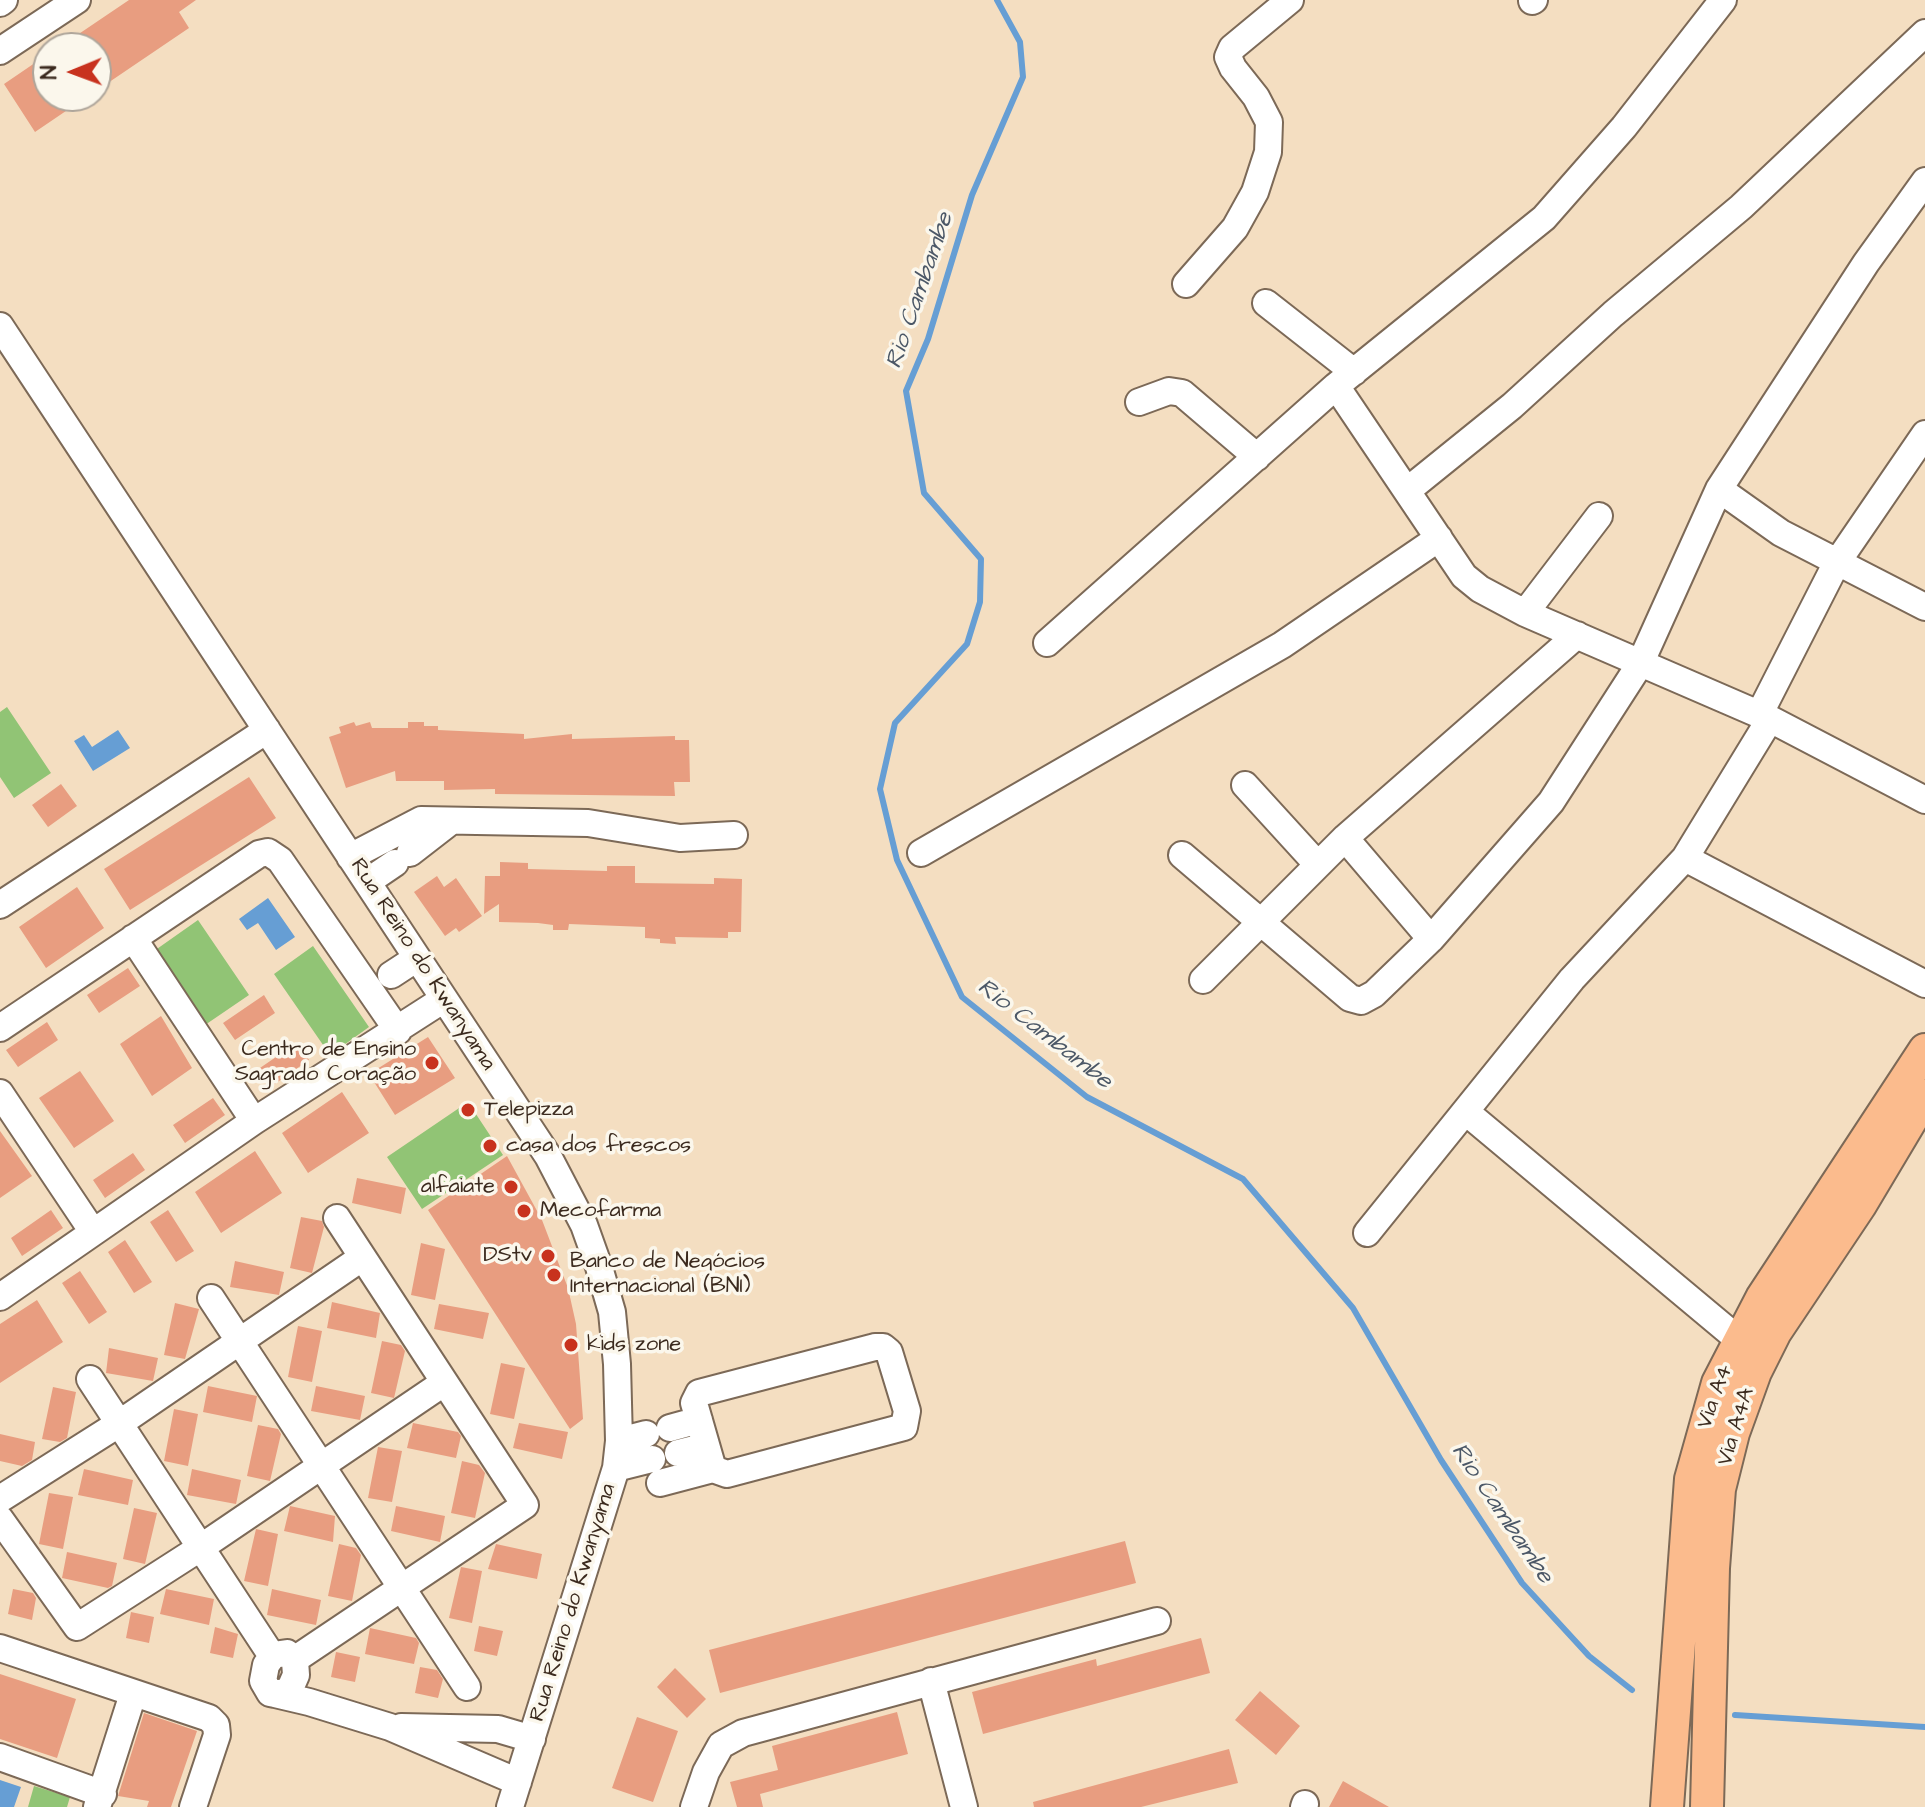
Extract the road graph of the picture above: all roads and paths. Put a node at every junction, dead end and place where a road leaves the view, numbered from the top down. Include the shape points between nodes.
1 (77, 0) edge
2 (1290, 0) edge
3 (1723, 0) edge
4 (1925, 33) edge
5 (0, 51) edge
6 (1925, 181) edge
7 (1186, 284) dead end
8 (1266, 303) dead end
9 (0, 326) edge
10 (1345, 379) junction
11 (1139, 402) dead end
12 (1925, 434) edge
13 (1257, 457) junction
14 (1719, 489) junction
15 (1408, 490) junction
16 (1599, 516) dead end
17 (1439, 538) junction
18 (1836, 564) junction
19 (1925, 607) edge
20 (1525, 613) junction
21 (1577, 635) junction
22 (1047, 643) dead end
23 (1640, 664) junction
24 (1764, 717) junction
25 (267, 730) junction
26 (1245, 785) dead end
27 (1925, 800) edge
28 (450, 822) junction
29 (734, 835) dead end
30 (1345, 838) junction
31 (921, 853) dead end
32 (1182, 855) dead end
33 (350, 857) junction
34 (1685, 858) junction
35 (1318, 865) junction
36 (367, 882) junction
37 (0, 905) edge
38 (1260, 921) junction
39 (133, 938) junction
40 (1431, 939) junction
41 (417, 958) junction
42 (1203, 980) dead end
43 (381, 982) junction
44 (1925, 984) edge
45 (441, 994) junction
46 (400, 1017) junction
47 (0, 1028) edge
48 (1925, 1050) edge
49 (0, 1093) edge
50 (1925, 1096) edge
51 (1466, 1112) junction
52 (254, 1121) junction
53 (337, 1218) dead end
54 (93, 1232) junction
55 (1367, 1233) dead end
56 (360, 1259) junction
57 (0, 1297) edge
58 (211, 1298) dead end
59 (1739, 1340) junction
60 (237, 1341) junction
61 (90, 1379) dead end
62 (442, 1384) junction
63 (699, 1420) junction
64 (120, 1423) junction
65 (619, 1441) junction
66 (657, 1451) junction
67 (678, 1453) dead end
68 (710, 1458) junction
69 (323, 1464) junction
70 (616, 1468) junction
71 (0, 1499) edge
72 (0, 1519) edge
73 (200, 1548) junction
74 (1698, 1567) junction
75 (400, 1586) junction
76 (1157, 1621) dead end
77 (0, 1648) edge
78 (289, 1679) junction
79 (931, 1681) junction
80 (467, 1687) dead end
81 (133, 1694) junction
82 (390, 1727) junction
83 (498, 1729) junction
84 (532, 1739) junction
85 (0, 1757) edge
86 (485, 1770) junction
87 (514, 1794) edge
88 (100, 1800) edge
89 (1668, 1803) edge
90 (193, 1807) edge
91 (694, 1807) edge
92 (964, 1807) edge
93 (1707, 1807) edge

1 - 5 street
2 - 7 street via 1228,57 1269,122 1268,152 1255,192 1235,228
3 - 10 street via 1624,127 1544,218
4 - 15 street via 1741,207
6 - 14 street
8 - 10 street
9 - 25 street, Rua Reino do Kwanyama
10 - 13 street
10 - 15 street
11 - 13 street via 1169,391 1182,393
12 - 18 street
13 - 22 street
14 - 18 street
14 - 23 street
15 - 17 street
16 - 20 street
17 - 20 street via 1464,576
17 - 31 street via 1282,645
18 - 19 street
18 - 24 street
20 - 21 street
21 - 23 street
21 - 30 street
23 - 24 street
23 - 40 street via 1551,802
24 - 27 street
24 - 34 street
25 - 33 street, Rua Reino do Kwanyama
25 - 37 street
26 - 35 street
28 - 29 street via 588,823 680,838
28 - 33 street via 421,820
28 - 36 street
30 - 35 street
30 - 40 street
32 - 38 street
33 - 36 street, Rua Reino do Kwanyama
34 - 44 street
34 - 51 street via 1572,979
35 - 38 street
36 - 41 street, Rua Reino do Kwanyama
38 - 40 street via 1350,998 1361,1001
38 - 42 street
39 - 43 street via 268,852
39 - 47 street
39 - 52 street
41 - 43 street
41 - 45 street, Rua Reino do Kwanyama
43 - 46 street
45 - 46 street
45 - 65 street, Rua Reino do Kwanyama via 548,1156 584,1225 612,1312
46 - 52 street
48 - 59 main road, Via A4
49 - 54 street
50 - 74 main road, Via A4A via 1860,1205 1787,1311 1755,1372 1733,1433
51 - 55 street
51 - 59 street
52 - 54 street
53 - 56 street
54 - 57 street
56 - 60 street
56 - 62 street
58 - 60 street
59 - 74 main road, Via A4 via 1718,1383 1691,1479
60 - 64 street
60 - 69 street
61 - 64 street
62 - 69 street
62 - 75 street via 525,1505
63 - 66 street
63 - 68 street
63 - 68 street via 694,1403 703,1391 879,1346 889,1352 907,1411 904,1427 727,1474
64 - 71 street
64 - 73 street
65 - 66 street
65 - 70 street, Rua Reino do Kwanyama
66 - 68 street
66 - 70 street
67 - 68 street
69 - 73 street
69 - 75 street
70 - 84 street, Rua Reino do Kwanyama
72 - 73 street via 77,1627
73 - 78 street
74 - 89 main road, Via A4
74 - 93 main road, Via A4A
75 - 78 street
75 - 80 street
76 - 79 street
77 - 81 street
78 - 82 street
79 - 91 street via 743,1733 721,1745
79 - 92 street
81 - 88 street
81 - 90 street via 209,1718 216,1725
82 - 83 street
82 - 86 street
83 - 84 street
83 - 86 street
84 - 87 street, Rua Reino do Kwanyama
85 - 88 street
86 - 87 street

